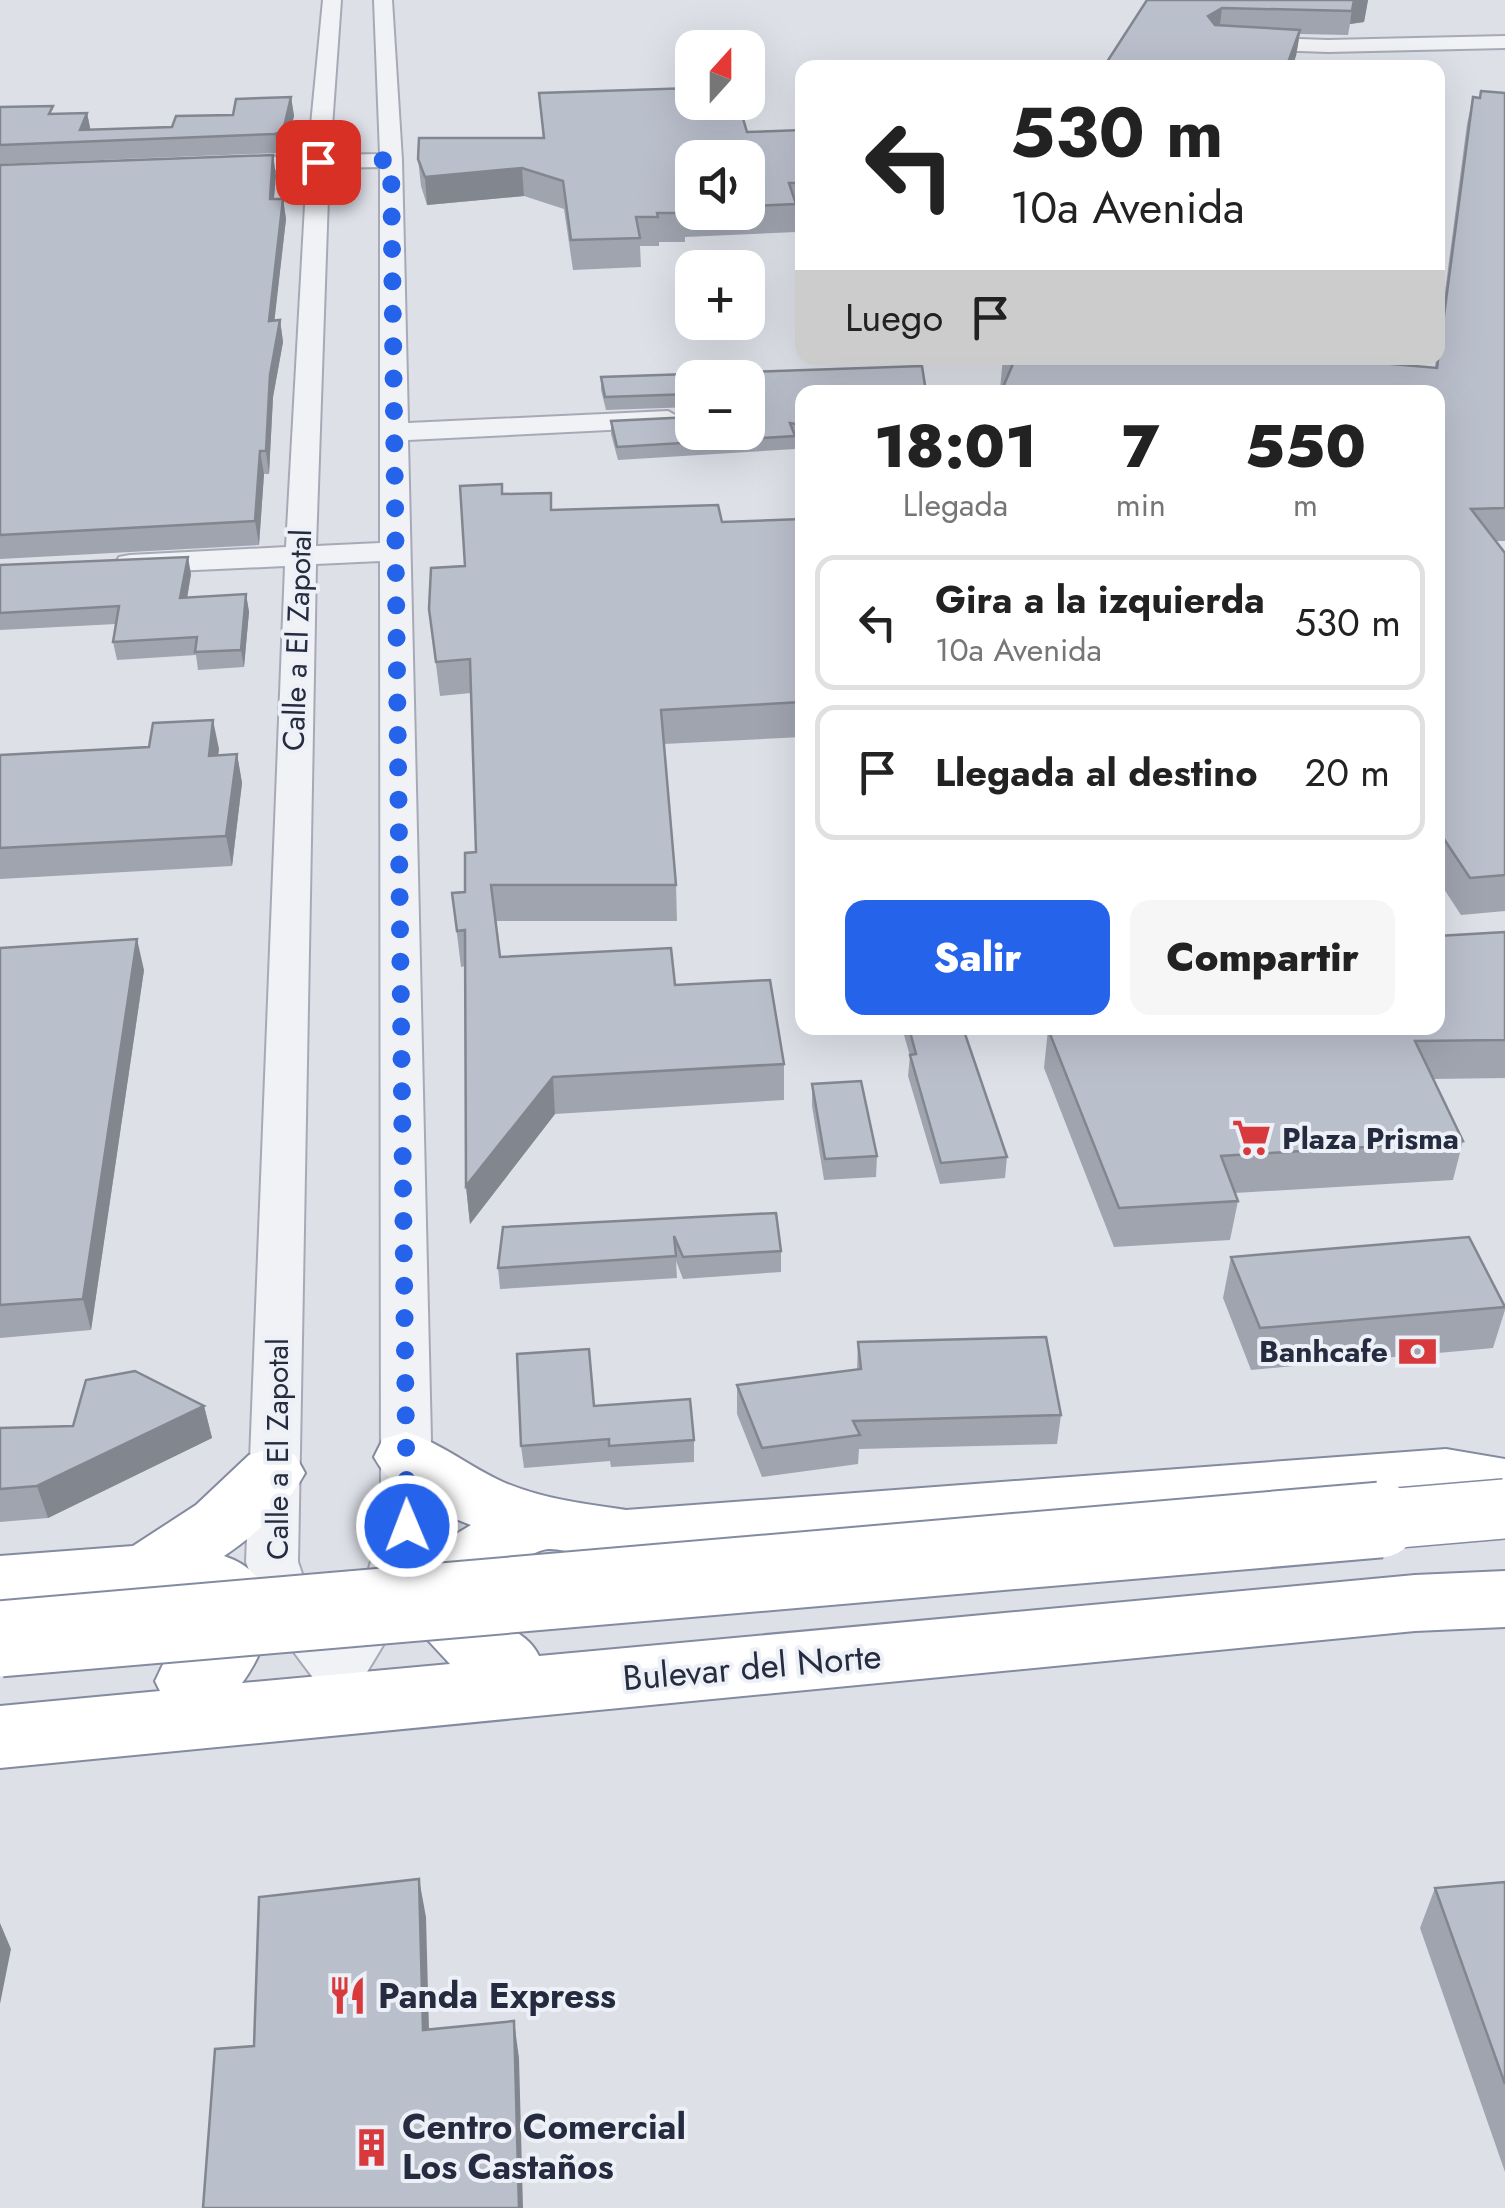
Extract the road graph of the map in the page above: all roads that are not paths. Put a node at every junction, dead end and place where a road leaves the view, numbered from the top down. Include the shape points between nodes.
1 (332, 0) edge
2 (383, 0) edge
3 (1227, 24) edge
4 (1505, 42) edge
5 (391, 160) junction
6 (318, 162) junction
7 (199, 166) edge
8 (675, 419) edge
9 (394, 432) junction
10 (396, 551) junction
11 (299, 556) junction
12 (100, 565) edge
13 (406, 1458) junction
14 (272, 1472) junction
15 (1505, 1485) edge
16 (1505, 1509) edge
17 (540, 1524) junction
18 (146, 1573) junction
19 (0, 1584) edge
20 (1505, 1599) edge
21 (1415, 1604) junction
22 (0, 1638) edge
23 (506, 1660) junction
24 (339, 1671) junction
25 (192, 1681) junction
26 (0, 1699) edge
27 (0, 1737) edge

1 - 6 street, Calle a El Zapotal
2 - 5 street
3 - 4 street via 1219,42
5 - 6 street
5 - 9 street
6 - 7 street
6 - 11 street, Calle a El Zapotal
8 - 9 street
9 - 10 street
10 - 11 street
10 - 13 street
11 - 12 street
11 - 14 street, Calle a El Zapotal
13 - 17 highway via 480,1504
13 - 24 street via 404,1555
14 - 18 highway via 220,1524
14 - 24 street, Calle a El Zapotal via 272,1562 283,1596
15 - 17 highway via 1446,1474 626,1538
16 - 22 highway, bridge
17 - 23 highway via 469,1558 450,1578 444,1600 466,1638
18 - 19 highway
18 - 25 highway via 215,1580 231,1593 233,1637 217,1662
20 - 21 highway, Bulevar del Norte
21 - 23 highway via 1369,1592
21 - 27 highway, Bulevar del Norte
23 - 24 highway
24 - 25 highway
25 - 26 highway

